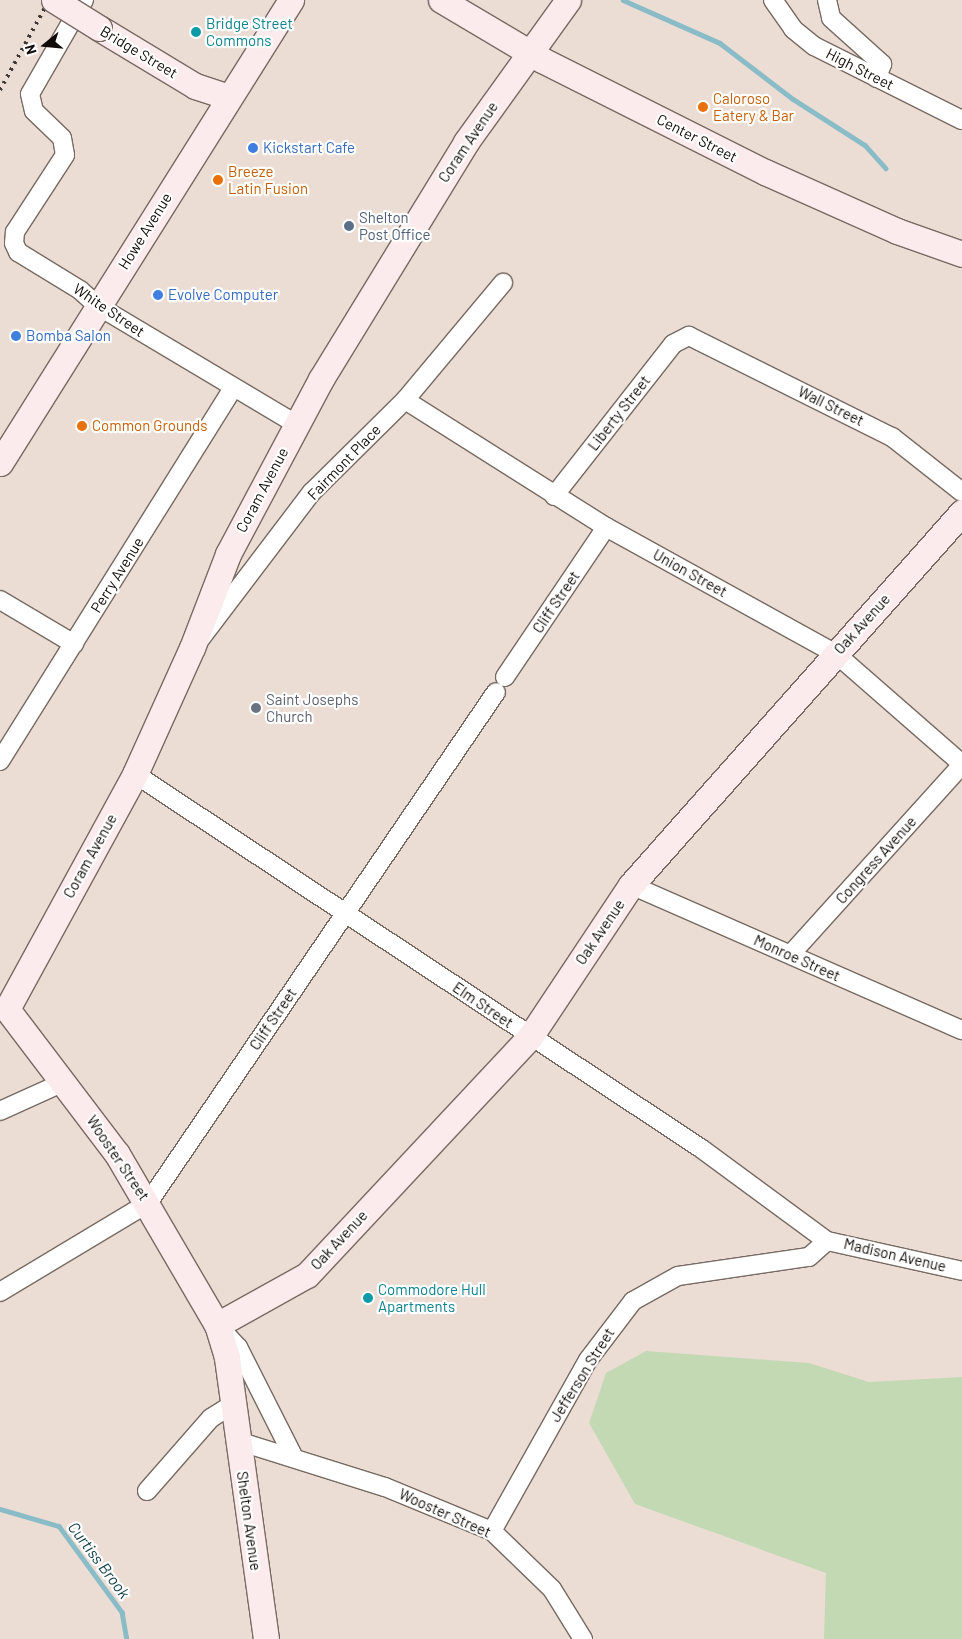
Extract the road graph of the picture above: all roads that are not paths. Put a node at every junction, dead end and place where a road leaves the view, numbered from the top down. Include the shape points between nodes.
1 (54, 0) edge
2 (84, 0) edge
3 (291, 0) edge
4 (441, 0) edge
5 (568, 0) edge
6 (773, 0) edge
7 (828, 0) edge
8 (530, 53) junction
9 (877, 78) junction
10 (228, 97) junction
11 (962, 120) edge
12 (958, 249) edge
13 (502, 283) dead end
14 (98, 306) junction
15 (690, 336) joint
16 (233, 388) junction
17 (405, 400) junction
18 (296, 424) junction
19 (0, 463) edge
20 (962, 492) edge
21 (554, 496) junction
22 (962, 512) edge
23 (606, 527) junction
24 (0, 600) edge
25 (74, 644) junction
26 (192, 648) junction
27 (836, 654) junction
28 (505, 677) dead end
29 (496, 692) dead end
30 (0, 761) edge
31 (962, 764) edge
32 (135, 774) junction
33 (631, 885) junction
34 (346, 912) junction
35 (791, 954) junction
36 (3, 1007) edge
37 (962, 1030) edge
38 (530, 1037) junction
39 (64, 1082) junction
40 (0, 1112) edge
41 (148, 1203) junction
42 (827, 1241) junction
43 (962, 1271) edge
44 (0, 1292) edge
45 (217, 1325) junction
46 (233, 1404) junction
47 (238, 1441) junction
48 (293, 1456) junction
49 (147, 1491) dead end
50 (492, 1531) junction
51 (266, 1639) edge
52 (583, 1639) edge

1 - 10 main road, Bridge Street, bridge via 195,86
2 - 14 street, White Street via 30,94 34,112 62,138 66,156 16,232 14,244 18,252 80,290
3 - 10 main road, Howe Avenue
4 - 8 main road, Center Street
5 - 8 main road, Coram Avenue
6 - 9 street, High Street via 793,29 814,46
7 - 9 street via 831,18 882,64
8 - 12 main road, Center Street via 824,200
8 - 18 main road, Coram Avenue via 421,212
9 - 11 street, High Street
10 - 14 main road, Howe Avenue
13 - 17 street, Fairmont Place
14 - 16 street, White Street
14 - 19 main road, Howe Avenue
15 - 20 street, Wall Street via 892,437
15 - 21 street, Liberty Street via 673,344
16 - 18 street, White Street
16 - 25 street, Perry Avenue
17 - 21 street, Union Street
17 - 26 street, Fairmont Place via 312,492
18 - 26 main road, Coram Avenue via 228,554
21 - 23 street, Union Street
22 - 27 main road, Oak Avenue
23 - 27 street, Union Street
23 - 28 street, Cliff Street
24 - 25 street
25 - 30 street, Perry Avenue
26 - 32 main road, Coram Avenue
27 - 31 street, Union Street
27 - 33 main road, Oak Avenue
29 - 34 street, Cliff Street
31 - 35 street, Congress Avenue
32 - 34 street, Elm Street
32 - 36 main road, Coram Avenue
33 - 35 street, Monroe Street
33 - 38 main road, Oak Avenue
34 - 38 street, Elm Street
34 - 41 street, Cliff Street
35 - 37 street, Monroe Street
36 - 39 main road, Wooster Street
38 - 42 street, Elm Street via 702,1149
38 - 45 main road, Oak Avenue via 307,1274
39 - 40 street
39 - 41 main road, Wooster Street
41 - 44 street, Cliff Street
41 - 45 main road, Wooster Street
42 - 43 street, Madison Avenue
42 - 50 street, Jefferson Street via 809,1258 678,1276 633,1301 588,1360
45 - 46 main road, Wooster Street
45 - 48 street, Wooster Street via 238,1347
46 - 47 main road, Shelton Avenue
46 - 49 street via 211,1418
47 - 48 street, Wooster Street
47 - 51 main road, Shelton Avenue
48 - 50 street, Wooster Street via 430,1504
50 - 52 street, Wooster Street via 552,1589

